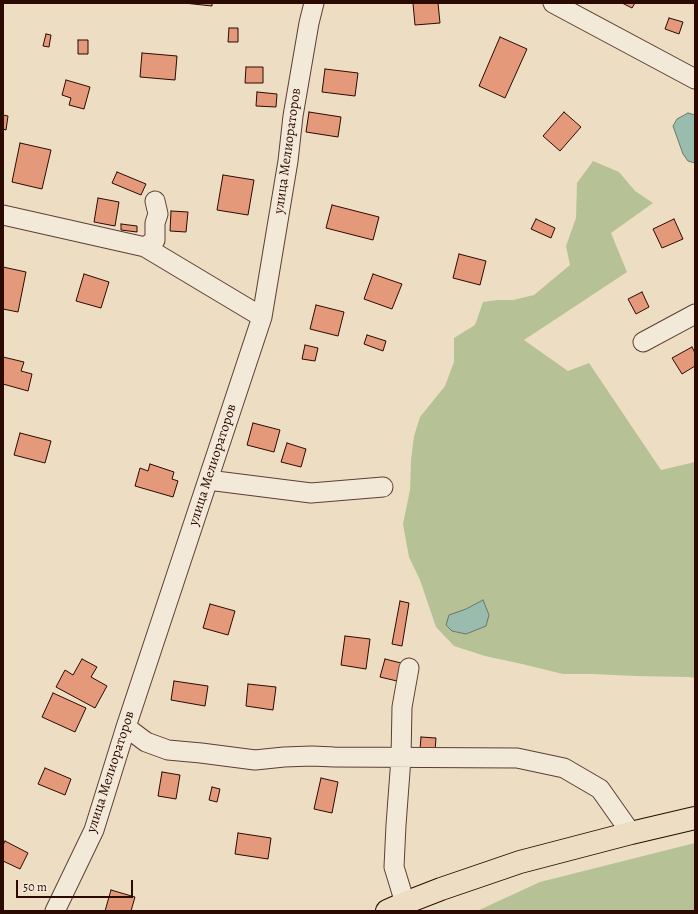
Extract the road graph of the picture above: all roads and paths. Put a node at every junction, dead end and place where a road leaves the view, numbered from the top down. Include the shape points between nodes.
1 (314, 3) edge
2 (553, 3) edge
3 (695, 79) edge
4 (155, 201) dead end
5 (3, 215) edge
6 (145, 247) junction
7 (695, 314) edge
8 (262, 317) junction
9 (643, 342) dead end
10 (208, 480) junction
11 (383, 487) dead end
12 (409, 668) dead end
13 (126, 727) junction
14 (401, 758) junction
15 (695, 818) edge
16 (631, 833) junction
17 (396, 907) edge
18 (55, 911) edge

1 - 8 street, улица Мелиораторов via 293,116
2 - 3 street
4 - 6 street via 158,214 155,240
5 - 6 street
6 - 8 street
7 - 9 street
8 - 10 street, улица Мелиораторов
10 - 11 street via 311,493
10 - 13 street, улица Мелиораторов
12 - 14 street via 402,707
13 - 14 street via 146,742 168,750 255,760 312,756
13 - 18 street, улица Мелиораторов via 94,830
14 - 16 street via 517,758 564,768 600,789
14 - 17 street via 394,868
15 - 16 main road
16 - 17 main road via 520,862

